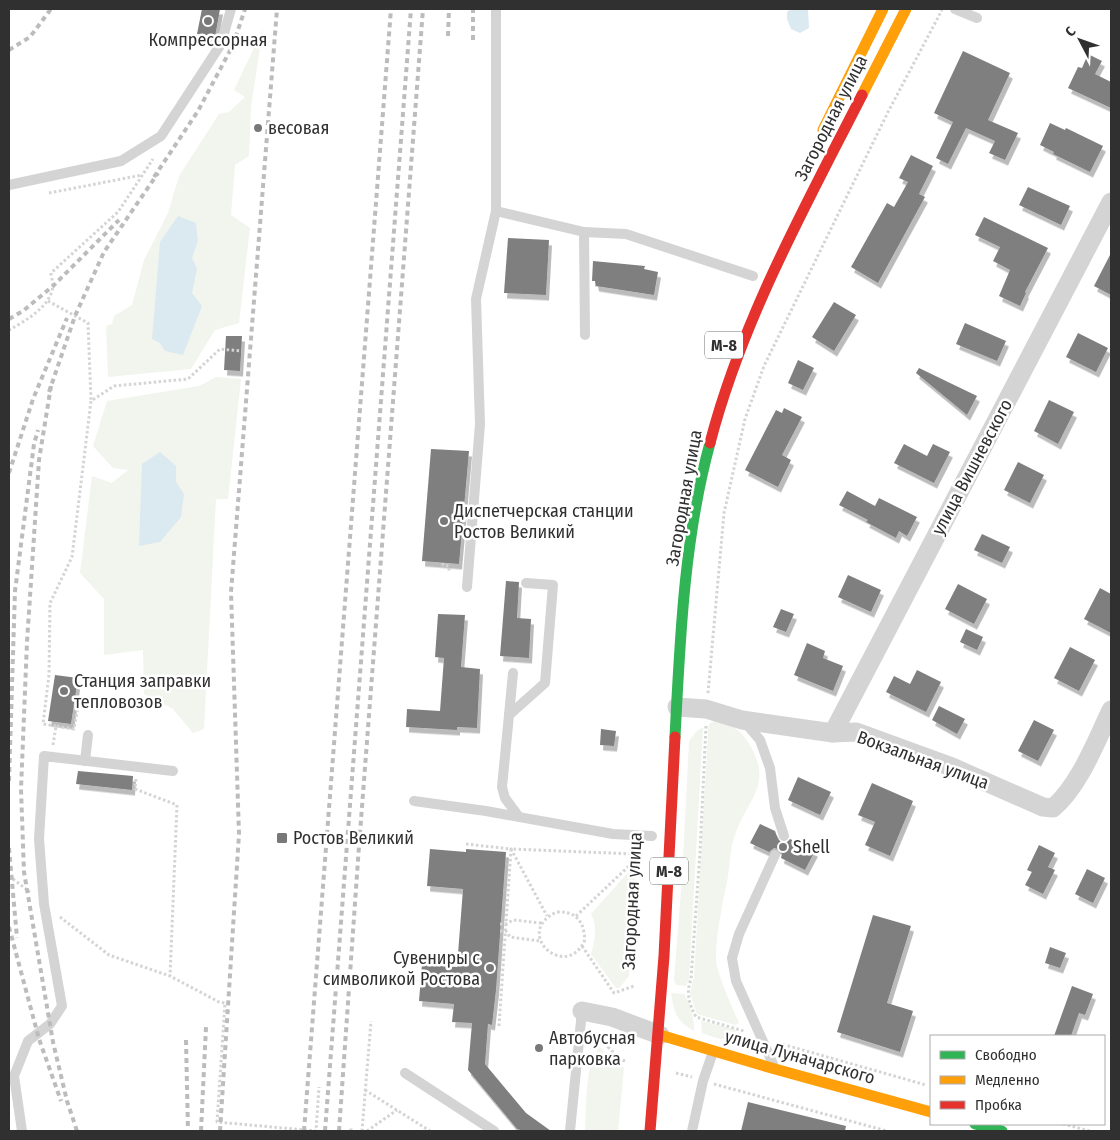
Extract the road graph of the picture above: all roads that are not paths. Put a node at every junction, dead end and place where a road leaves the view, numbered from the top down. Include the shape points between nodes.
1 (230, 9) edge
2 (496, 9) edge
3 (883, 9) edge
4 (906, 9) edge
5 (955, 9) edge
6 (978, 18) dead end
7 (818, 140) dead end
8 (9, 185) edge
9 (1111, 202) edge
10 (496, 211) junction
11 (584, 232) junction
12 (753, 276) dead end
13 (584, 335) dead end
14 (526, 583) dead end
15 (467, 587) dead end
16 (513, 673) dead end
17 (677, 707) junction
18 (1111, 710) edge
19 (509, 715) junction
20 (742, 720) junction
21 (833, 733) junction
22 (88, 735) dead end
23 (85, 761) junction
24 (173, 771) dead end
25 (414, 801) dead end
26 (519, 817) junction
27 (652, 836) dead end
28 (784, 836) dead end
29 (775, 855) dead end
30 (582, 1011) joint
31 (647, 1030) junction
32 (713, 1051) junction
33 (775, 1069) junction
34 (405, 1073) dead end
35 (930, 1112) edge
36 (979, 1125) edge
37 (22, 1131) edge
38 (494, 1131) edge
39 (570, 1131) edge
40 (650, 1131) edge
41 (692, 1131) edge
42 (1002, 1131) edge

1 - 8 lane via 221,44 161,136 121,160
2 - 10 lane
3 - 7 main road, Загородная улица
4 - 17 main road, Загородная улица / М-8 via 785,250 728,379 707,452 694,522
5 - 6 lane
9 - 21 street, улица Вишневского
10 - 11 lane
10 - 15 lane via 476,298 480,424
11 - 12 lane via 626,234
11 - 13 lane
14 - 19 lane via 553,585 545,683
16 - 19 lane
17 - 20 street, Вокзальная улица via 706,709
17 - 31 main road, Загородная улица / М-8
18 - 21 street, Вокзальная улица via 1064,799 1053,808 1043,807 952,767 856,732
19 - 26 lane via 502,787 505,798
20 - 21 street, Вокзальная улица
20 - 28 lane via 760,740 770,768 775,808
22 - 23 lane
23 - 24 lane
23 - 37 lane via 44,756 38,839 44,904 62,1006 50,1024 28,1041 14,1076
25 - 26 lane
26 - 27 lane via 613,834
29 - 33 lane via 739,934 732,958 736,981
30 - 31 street via 612,1017
30 - 39 lane
31 - 32 main road, улица Луначарского
31 - 40 main road, М-8
32 - 33 main road, улица Луначарского
32 - 41 lane
33 - 35 main road, улица Луначарского
34 - 38 lane
36 - 42 main road

